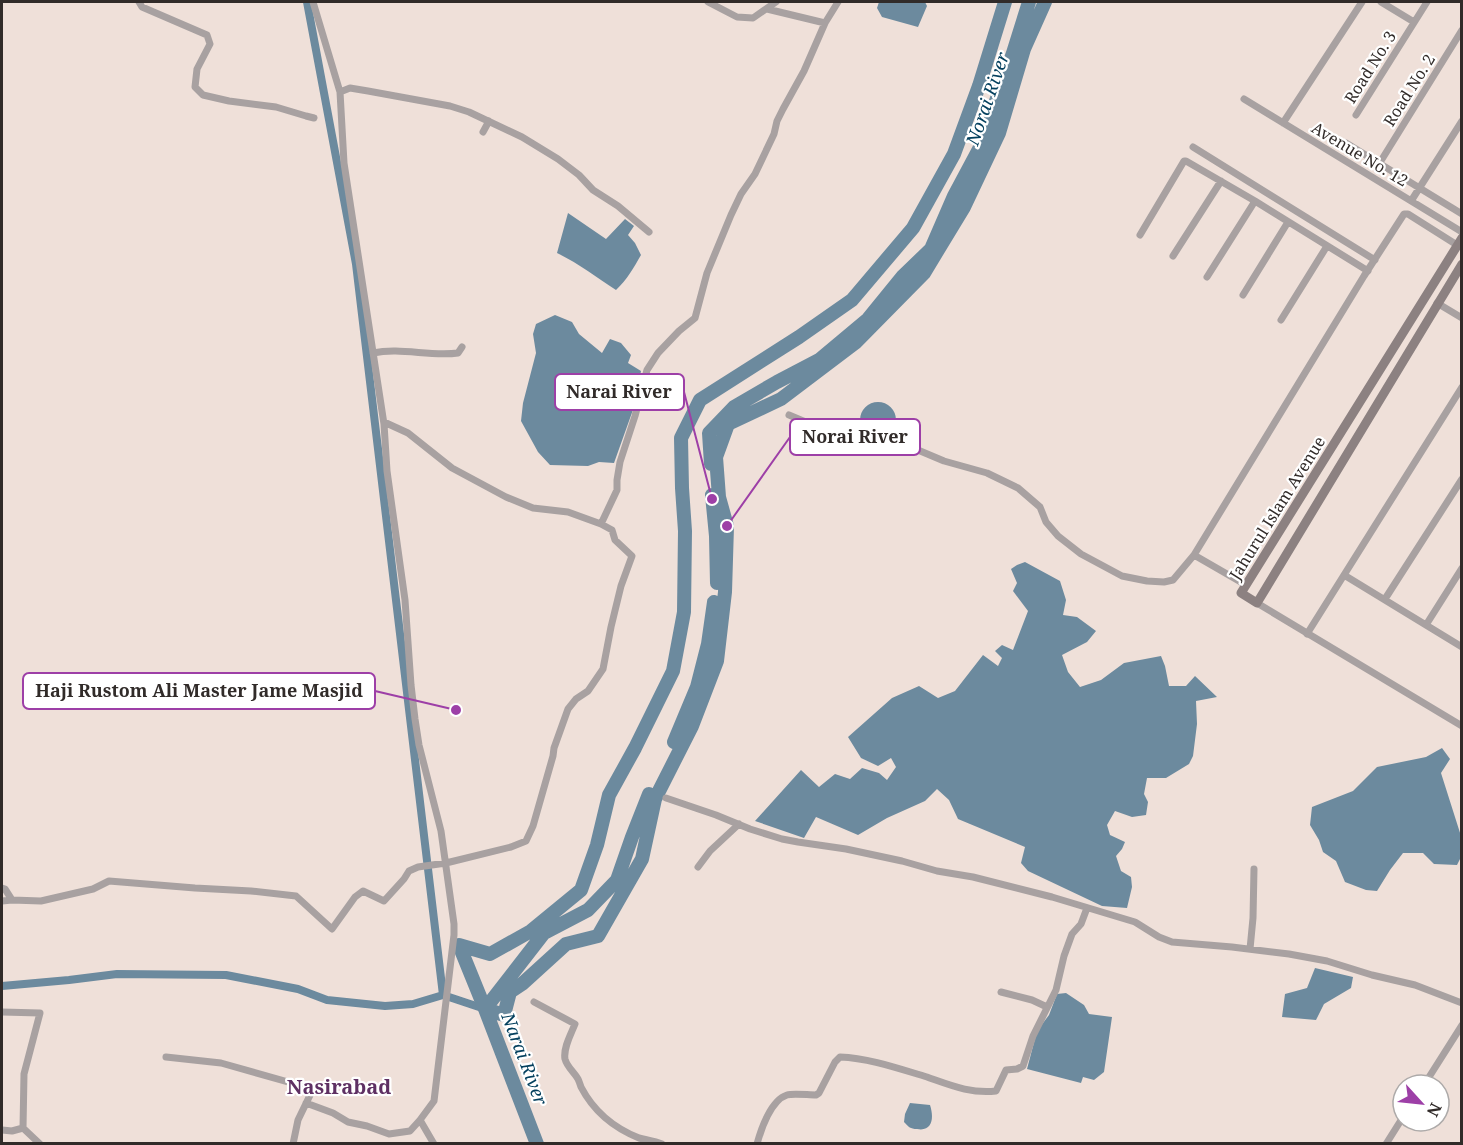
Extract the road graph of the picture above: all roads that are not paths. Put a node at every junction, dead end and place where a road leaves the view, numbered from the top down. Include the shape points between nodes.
1 (139, 2) edge
2 (313, 2) edge
3 (708, 2) edge
4 (776, 2) edge
5 (838, 2) edge
6 (1362, 2) edge
7 (1381, 2) edge
8 (1426, 2) edge
9 (767, 9) junction
10 (1414, 22) junction
11 (825, 23) junction
12 (1461, 30) edge
13 (340, 92) junction
14 (1244, 99) dead end
15 (1356, 116) dead end
16 (314, 118) dead end
17 (489, 121) junction
18 (1461, 121) edge
19 (1283, 123) junction
20 (483, 132) dead end
21 (1346, 143) dead end
22 (1193, 147) dead end
23 (1379, 164) junction
24 (1221, 181) junction
25 (1419, 188) junction
26 (1255, 201) junction
27 (1413, 201) junction
28 (1461, 214) edge
29 (1288, 222) junction
30 (649, 232) dead end
31 (1461, 232) edge
32 (1140, 235) dead end
33 (1459, 242) edge
34 (1327, 246) junction
35 (1173, 256) dead end
36 (1375, 260) junction
37 (1461, 264) edge
38 (1368, 271) junction
39 (1207, 278) dead end
40 (1243, 295) dead end
41 (1437, 303) junction
42 (1461, 318) edge
43 (1281, 320) dead end
44 (462, 347) dead end
45 (373, 353) junction
46 (1461, 387) edge
47 (789, 415) dead end
48 (384, 422) junction
49 (1461, 479) edge
50 (601, 524) junction
51 (1194, 555) junction
52 (1461, 568) edge
53 (1344, 575) junction
54 (1246, 585) junction
55 (1385, 600) junction
56 (1257, 603) junction
57 (1426, 625) junction
58 (1307, 634) junction
59 (1461, 645) edge
60 (1461, 726) edge
61 (666, 798) dead end
62 (739, 824) junction
63 (446, 863) junction
64 (698, 867) dead end
65 (1254, 869) dead end
66 (2, 888) edge
67 (12, 900) junction
68 (2, 901) edge
69 (1087, 908) junction
70 (1250, 950) junction
71 (1001, 992) dead end
72 (534, 1002) dead end
73 (1461, 1003) edge
74 (1047, 1007) junction
75 (2, 1012) edge
76 (1461, 1025) edge
77 (166, 1057) dead end
78 (1431, 1073) edge
79 (306, 1103) junction
80 (420, 1120) junction
81 (23, 1128) junction
82 (2, 1130) edge
83 (40, 1143) edge
84 (293, 1143) edge
85 (434, 1143) edge
86 (662, 1143) edge
87 (757, 1143) edge

1 - 16 street via 142,7 207,35 210,44 197,69 195,87 203,95 276,107
2 - 13 street
3 - 9 street via 737,17 753,18
4 - 9 street
5 - 11 street
6 - 19 street
7 - 10 street
8 - 10 street, Road No. 3
9 - 11 street
10 - 15 street, Road No. 3
11 - 50 street via 755,174 718,242 695,318 658,353 647,370 620,462 617,490
12 - 23 street, Road No. 2
13 - 17 street via 350,88 450,106
13 - 45 street via 344,163
14 - 19 street, Avenue No. 12
17 - 20 street
17 - 30 street via 558,159
18 - 25 street
19 - 27 street, Avenue No. 12
21 - 23 street, Avenue No. 12
22 - 36 street
23 - 25 street, Avenue No. 12
24 - 26 street
24 - 32 street via 1184,162
24 - 35 street
25 - 27 street
25 - 28 street, Avenue No. 12
26 - 29 street
26 - 39 street
27 - 31 street, Avenue No. 12
29 - 34 street
29 - 40 street
33 - 36 street via 1406,213
33 - 54 street, Jahurul Islam Avenue
34 - 38 street
34 - 43 street
36 - 38 street
37 - 41 street, Jahurul Islam Avenue
38 - 51 street
41 - 42 street
41 - 56 street, Jahurul Islam Avenue
44 - 45 street via 460,352 447,355
45 - 48 street
46 - 53 street
47 - 51 street via 808,423 832,423 861,437 906,445 987,473 1018,488 1040,507 1058,536 1081,554 1122,576 1147,581 1173,580
48 - 50 street via 408,433 452,468 506,497 533,508 568,512
48 - 63 street via 415,720
49 - 55 street
50 - 63 street via 612,530 615,540 632,556 621,586 603,669 588,691 568,709 533,826 526,841
51 - 54 street
52 - 57 street
53 - 55 street
53 - 58 street
54 - 56 street, Jahurul Islam Avenue via 1241,593
55 - 57 street
56 - 58 street
57 - 59 street
58 - 60 street
61 - 62 street
62 - 64 street
62 - 69 street via 782,839 974,876
63 - 67 street via 409,871 384,901 363,891 332,929 296,896 251,891 109,881 93,889 41,901
63 - 80 street via 454,935 434,1101
65 - 70 street
66 - 67 street
67 - 68 street
69 - 70 street via 1135,922 1172,942
69 - 74 street via 1072,934 1056,990
70 - 73 street via 1327,961 1415,985
71 - 74 street
72 - 86 street via 575,1024 565,1058 601,1115 628,1133
74 - 87 street via 1023,1066 1006,1070 996,1091 958,1089 888,1065 840,1057 819,1093 786,1095 778,1101 768,1113
75 - 81 street via 40,1013 24,1074
76 - 78 street
77 - 79 street via 221,1063 313,1089
79 - 80 street via 348,1122 389,1134 410,1131
79 - 84 street
80 - 85 street
81 - 82 street
81 - 83 street

